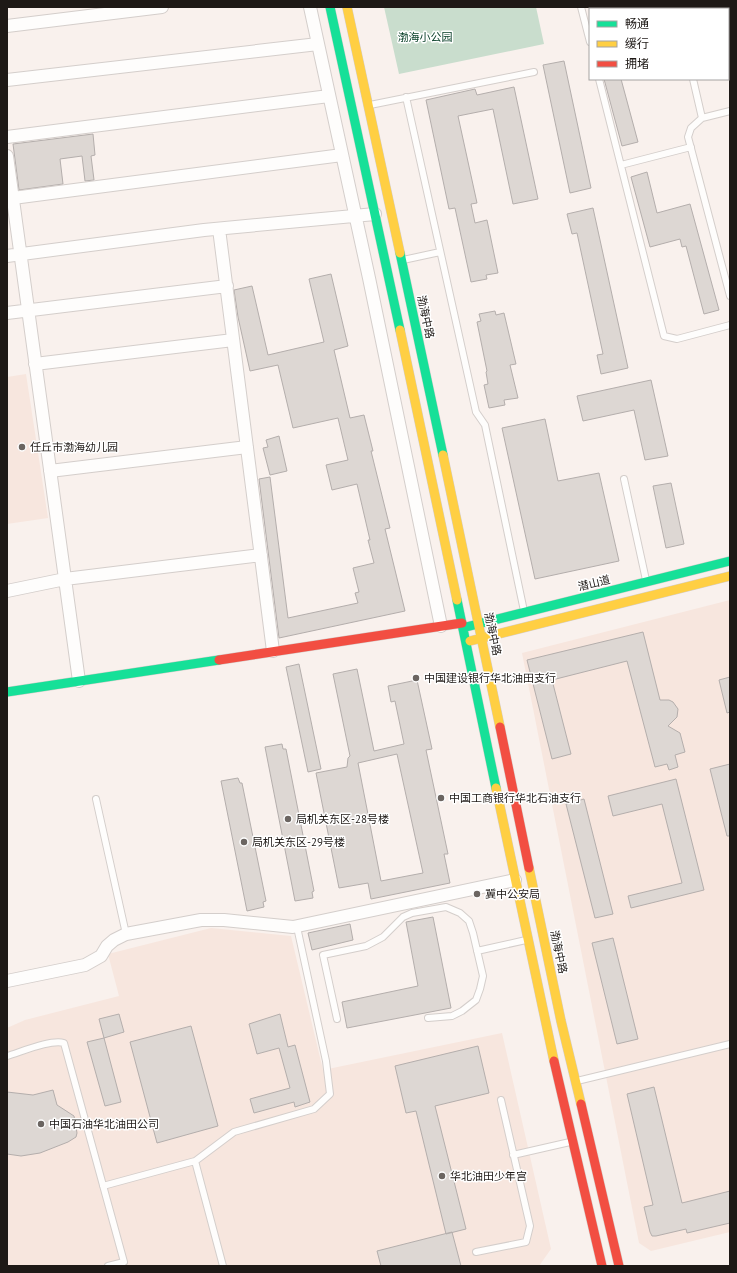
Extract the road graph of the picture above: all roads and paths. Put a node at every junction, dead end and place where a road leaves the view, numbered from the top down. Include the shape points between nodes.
1 (162, 7) edge
2 (310, 7) edge
3 (330, 7) edge
4 (347, 7) edge
5 (581, 7) edge
6 (7, 26) edge
7 (589, 38) edge
8 (318, 44) junction
9 (534, 72) dead end
10 (7, 80) edge
11 (599, 80) edge
12 (693, 80) edge
13 (329, 96) junction
14 (406, 97) junction
15 (368, 105) junction
16 (730, 111) edge
17 (702, 118) junction
18 (7, 137) edge
19 (691, 147) junction
20 (342, 155) junction
21 (7, 156) edge
22 (621, 165) junction
23 (13, 198) junction
24 (375, 214) junction
25 (356, 216) junction
26 (219, 229) junction
27 (440, 252) junction
28 (20, 254) junction
29 (7, 256) edge
30 (402, 260) junction
31 (226, 286) junction
32 (730, 296) edge
33 (28, 310) junction
34 (7, 313) edge
35 (730, 325) edge
36 (233, 340) junction
37 (36, 364) junction
38 (247, 447) junction
39 (50, 471) junction
40 (624, 479) dead end
41 (261, 555) junction
42 (730, 561) edge
43 (730, 576) edge
44 (65, 579) junction
45 (647, 582) junction
46 (7, 591) edge
47 (524, 612) junction
48 (479, 624) junction
49 (462, 625) junction
50 (441, 626) junction
51 (482, 638) junction
52 (466, 642) junction
53 (273, 651) junction
54 (79, 681) junction
55 (7, 692) edge
56 (96, 799) dead end
57 (515, 880) junction
58 (297, 927) junction
59 (126, 934) junction
60 (528, 940) junction
61 (477, 951) junction
62 (7, 980) edge
63 (337, 1018) dead end
64 (428, 1018) dead end
65 (730, 1044) edge
66 (7, 1056) edge
67 (576, 1082) junction
68 (501, 1100) dead end
69 (573, 1141) junction
70 (513, 1155) junction
71 (194, 1162) junction
72 (104, 1186) junction
73 (476, 1252) dead end
74 (108, 1266) edge
75 (223, 1266) edge
76 (602, 1266) edge
77 (619, 1266) edge

1 - 6 street
2 - 8 street
3 - 24 main road
4 - 15 main road, 渤海中路
5 - 7 lane
8 - 10 street
8 - 13 street
9 - 14 lane
11 - 22 lane
12 - 17 lane
13 - 18 street
13 - 20 street
14 - 15 lane
14 - 27 lane
15 - 30 main road, 渤海中路
16 - 17 lane
17 - 19 lane via 691,128 688,137
19 - 22 lane
19 - 32 lane
20 - 23 street
20 - 25 street
21 - 23 street
22 - 35 lane via 664,336 677,339
23 - 28 street
24 - 25 street
24 - 49 main road
25 - 26 street
25 - 50 street
26 - 28 street
26 - 31 street
27 - 30 lane
27 - 47 lane via 476,412 485,425
28 - 29 street
28 - 33 street
30 - 48 main road, 渤海中路
31 - 33 street
31 - 36 street
33 - 34 street
33 - 37 street
36 - 37 street
36 - 38 street
37 - 39 street
38 - 39 street
38 - 41 street
39 - 44 street
40 - 45 lane
41 - 44 street
41 - 53 street
42 - 45 main road, 潜山道
43 - 51 main road
44 - 46 street
44 - 54 street
45 - 47 main road, 潜山道
47 - 48 main road, 潜山道
48 - 49 main road, 潜山道
48 - 51 main road, 渤海中路
49 - 50 main road, 潜山道
49 - 52 main road
50 - 53 main road, 潜山道
51 - 52 main road
51 - 67 main road, 渤海中路 via 561,1021
52 - 57 main road
53 - 54 main road, 潜山道
54 - 55 main road, 潜山道
56 - 59 lane
57 - 58 street
57 - 60 main road
58 - 59 street via 201,920
58 - 71 lane via 326,1060 330,1094 314,1109 234,1132
59 - 62 street via 107,946 101,956 85,965
60 - 61 lane
60 - 69 main road
61 - 63 lane via 469,921 460,913 446,907 422,910 403,917 383,937 366,946 323,955
61 - 64 lane via 483,976 476,1000 452,1016
65 - 67 lane
66 - 72 lane via 59,1041 64,1043
67 - 77 main road, 渤海中路
68 - 70 lane
69 - 70 lane
69 - 76 main road
70 - 73 lane via 530,1226 528,1237 526,1242
71 - 72 lane
71 - 75 lane
72 - 74 lane via 124,1262

